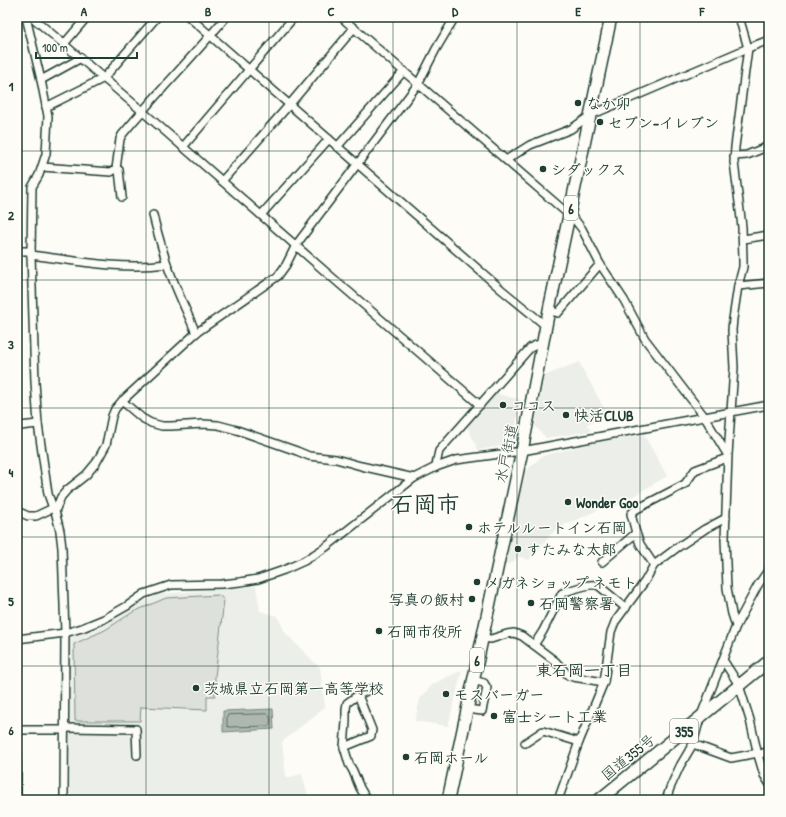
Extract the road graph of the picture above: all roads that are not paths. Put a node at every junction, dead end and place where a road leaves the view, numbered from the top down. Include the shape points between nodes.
1 (26, 17) edge
2 (32, 17) edge
3 (87, 17) edge
4 (157, 17) edge
5 (190, 17) edge
6 (226, 17) edge
7 (294, 17) edge
8 (341, 17) edge
9 (455, 17) edge
10 (611, 17) edge
11 (739, 17) edge
12 (354, 28) junction
13 (211, 36) junction
14 (769, 40) edge
15 (64, 44) junction
16 (748, 48) junction
17 (81, 58) junction
18 (250, 69) junction
19 (404, 71) junction
20 (104, 78) junction
21 (41, 80) junction
22 (418, 84) junction
23 (290, 104) junction
24 (46, 107) junction
25 (142, 111) junction
26 (590, 115) junction
27 (329, 139) junction
28 (769, 146) edge
29 (183, 147) junction
30 (337, 147) junction
31 (734, 156) junction
32 (506, 160) junction
33 (357, 164) junction
34 (42, 167) junction
35 (116, 169) junction
36 (222, 181) junction
37 (122, 197) dead end
38 (153, 215) dead end
39 (261, 215) junction
40 (569, 215) junction
41 (769, 235) edge
42 (743, 239) junction
43 (296, 245) junction
44 (17, 251) edge
45 (31, 253) junction
46 (167, 264) junction
47 (600, 264) junction
48 (769, 283) edge
49 (738, 286) junction
50 (549, 310) junction
51 (546, 326) junction
52 (196, 333) junction
53 (543, 344) junction
54 (122, 401) junction
55 (480, 405) junction
56 (769, 405) edge
57 (730, 412) junction
58 (704, 416) junction
59 (17, 421) edge
60 (38, 424) junction
61 (522, 451) junction
62 (728, 457) junction
63 (436, 467) junction
64 (414, 478) junction
65 (54, 509) junction
66 (17, 511) edge
67 (726, 518) junction
68 (636, 533) junction
69 (602, 562) dead end
70 (654, 565) junction
71 (769, 569) edge
72 (626, 608) junction
73 (736, 626) junction
74 (65, 633) junction
75 (482, 638) junction
76 (17, 639) edge
77 (534, 645) junction
78 (723, 660) junction
79 (769, 661) edge
80 (473, 680) junction
81 (604, 682) junction
82 (739, 685) junction
83 (371, 689) dead end
84 (358, 695) junction
85 (467, 708) junction
86 (700, 718) junction
87 (65, 729) junction
88 (17, 730) edge
89 (579, 742) junction
90 (525, 743) dead end
91 (693, 744) junction
92 (344, 747) junction
93 (769, 751) edge
94 (758, 754) junction
95 (137, 755) dead end
96 (17, 762) edge
97 (769, 783) edge
98 (17, 800) edge
99 (64, 800) edge
100 (367, 800) edge
101 (448, 800) edge
102 (558, 800) edge
103 (599, 800) edge
104 (666, 800) edge

1 - 21 street
2 - 15 street
3 - 15 street
4 - 20 street
5 - 13 street
6 - 13 street
7 - 18 street
8 - 12 street
9 - 22 street
10 - 26 highway, 水戸街道 / 6
11 - 16 street
12 - 19 street
12 - 23 street
13 - 18 street
13 - 25 street
14 - 16 street
15 - 17 street
16 - 26 street
16 - 31 street
17 - 20 street
17 - 21 street
18 - 23 street
18 - 29 street
19 - 22 street
19 - 30 street
20 - 24 street
20 - 25 street
21 - 24 street
22 - 32 street
22 - 33 street
23 - 27 street
23 - 36 street
24 - 34 street via 46,154
25 - 29 street
25 - 35 street via 120,139
26 - 32 street via 571,129 530,145
26 - 40 highway, 水戸街道 / 6
27 - 30 street
27 - 39 street
28 - 31 street via 748,155
29 - 36 street
30 - 33 street
31 - 42 street
32 - 40 street
33 - 43 street
33 - 51 street
34 - 35 street via 111,172
34 - 45 street via 32,187
35 - 37 street via 119,170
36 - 39 street
38 - 46 street
39 - 43 street
40 - 47 street via 582,229
40 - 50 highway, 水戸街道 / 6
41 - 42 street
42 - 49 street via 743,267
43 - 52 street via 278,276
43 - 55 street
44 - 45 street
45 - 46 street via 74,261 126,266
45 - 60 street
46 - 52 street
47 - 50 street via 558,312
47 - 58 street via 624,300 645,339
48 - 49 street
49 - 57 street via 732,324 734,368
50 - 51 highway, 水戸街道 / 6
51 - 53 highway, 水戸街道 / 6
52 - 54 street
53 - 55 street via 530,348
53 - 61 highway, 水戸街道 / 6
54 - 64 street via 142,418 162,426 218,425 309,456 336,459
54 - 65 street via 112,416 106,445 99,459 86,475 67,490
55 - 63 street via 439,451
56 - 57 street
57 - 58 street
57 - 62 street
58 - 61 street
58 - 62 street
59 - 60 street via 20,426
60 - 65 street via 46,481
61 - 63 street via 465,458
61 - 75 highway, 水戸街道 / 6
62 - 67 street
62 - 68 street via 695,470 685,484 635,510 631,514
63 - 64 street
64 - 74 street via 326,547 284,570 240,582 171,585 144,594 104,618
65 - 66 street via 36,516 28,516
65 - 74 street via 62,548
67 - 70 street via 705,529
67 - 73 street via 727,588
68 - 69 street
68 - 70 street
70 - 72 street via 646,581
71 - 73 street
72 - 77 street via 595,584 562,593
72 - 81 street via 611,632
73 - 78 street
74 - 76 street
74 - 87 street
75 - 77 street via 491,639 514,633
75 - 80 highway, 水戸街道 / 6
77 - 81 street via 569,676
78 - 82 street
78 - 86 street
79 - 82 highway, 国道355号 / 355
80 - 85 highway, 水戸街道 / 6
80 - 85 street via 484,683 487,688 482,711
81 - 89 street
82 - 86 highway, 国道355号 / 355
82 - 94 street
83 - 84 street
84 - 92 street via 347,703
84 - 92 street via 372,730 371,736
85 - 101 highway, 水戸街道 / 6
86 - 91 street
86 - 103 highway, 国道355号 / 355
87 - 88 street
87 - 95 street via 136,729
87 - 99 street
89 - 90 street via 543,731
89 - 102 street
91 - 94 street via 731,758
91 - 104 street via 680,766
92 - 100 street via 349,764
93 - 94 street
94 - 97 street
96 - 98 street

